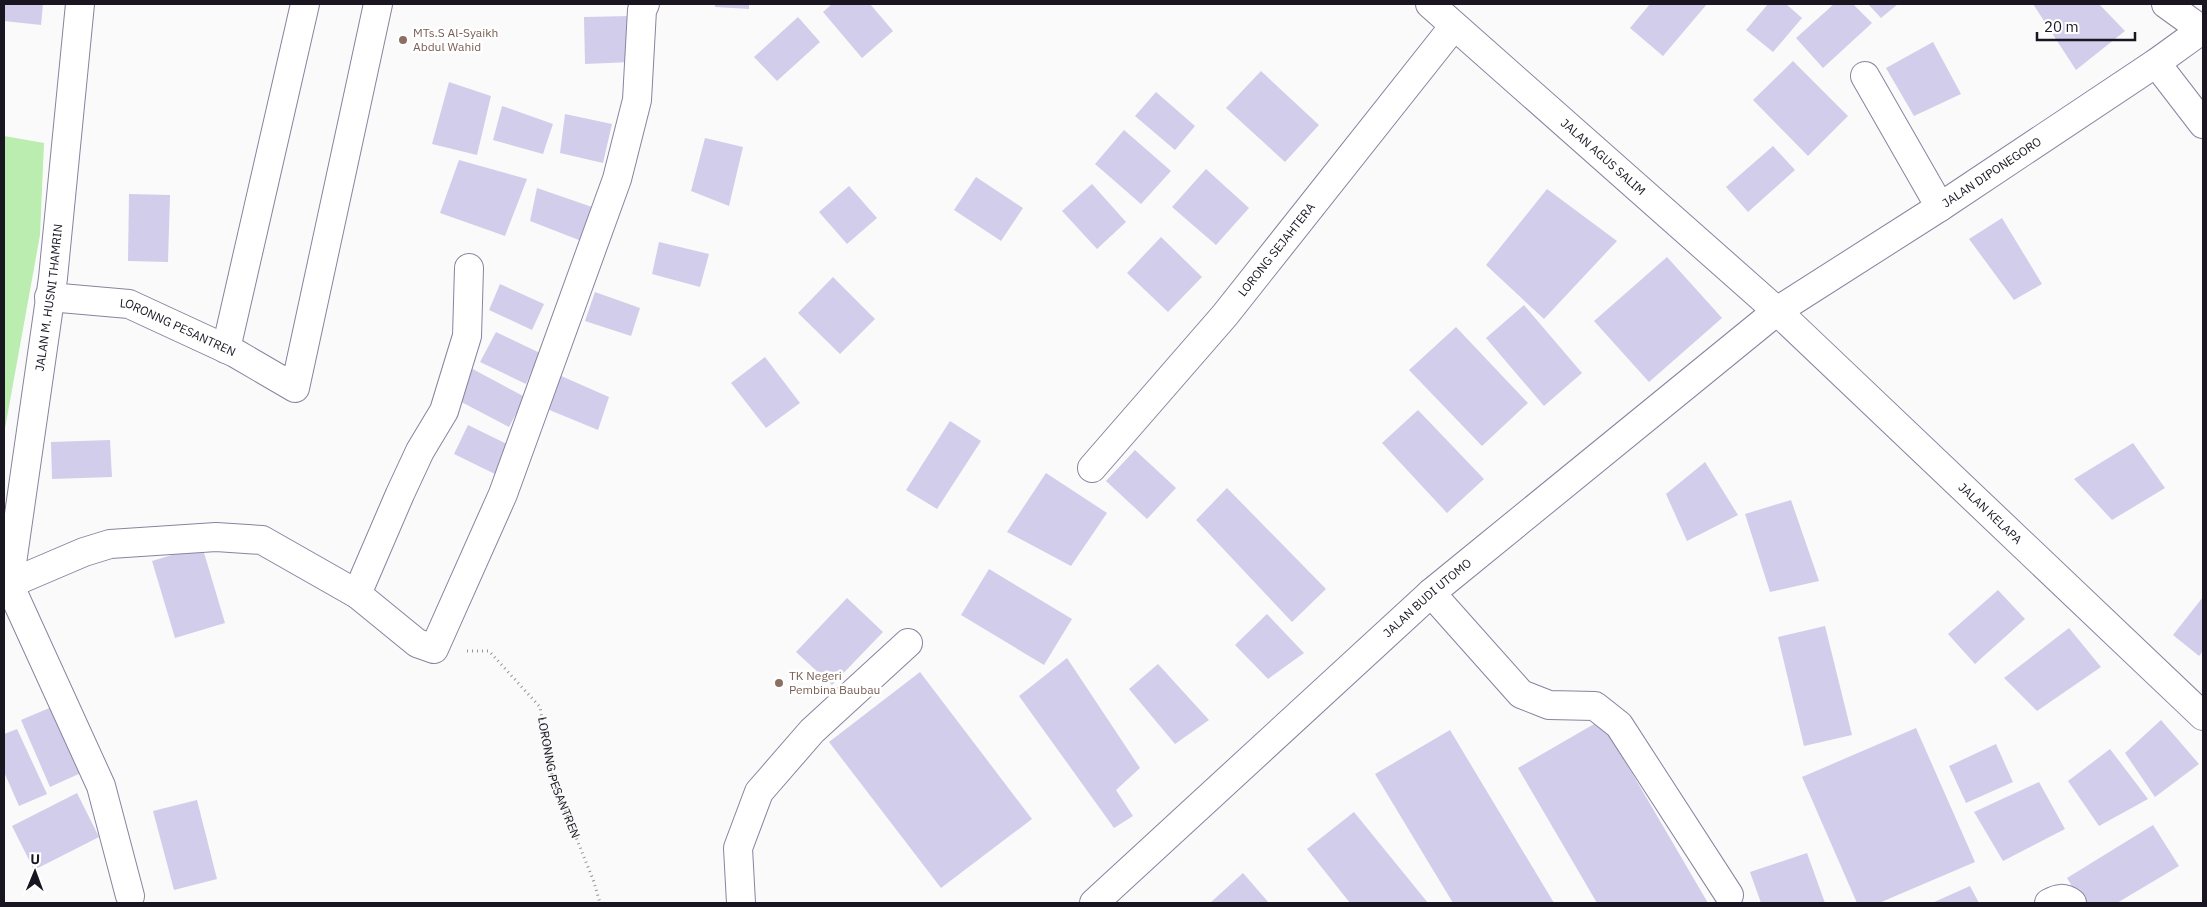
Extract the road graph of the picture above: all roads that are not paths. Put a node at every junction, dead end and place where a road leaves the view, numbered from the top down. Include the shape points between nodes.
1 (80, 4) edge
2 (305, 4) edge
3 (378, 4) edge
4 (645, 4) edge
5 (1430, 4) edge
6 (2166, 4) edge
7 (1454, 26) junction
8 (2202, 30) edge
9 (2156, 63) junction
10 (1865, 76) dead end
11 (2203, 124) edge
12 (1940, 207) junction
13 (469, 268) dead end
14 (49, 297) junction
15 (1777, 311) junction
16 (226, 349) junction
17 (1092, 468) dead end
18 (7, 586) edge
19 (1432, 593) junction
20 (357, 594) junction
21 (908, 642) dead end
22 (2203, 716) edge
23 (1729, 895) dead end
24 (130, 896) dead end
25 (741, 903) edge
26 (1094, 903) edge
27 (2049, 903) edge
28 (2072, 903) edge

1 - 14 street, JALAN M. HUSNI THAMRIN
2 - 16 street
3 - 16 street, LORONNG PESANTREN via 295,388
4 - 20 street via 637,100 617,179 503,494 434,649 417,642
5 - 7 street, JALAN AGUS SALIM
6 - 8 street
7 - 15 street, JALAN AGUS SALIM
7 - 17 street, LORONG SEJAHTERA via 1225,315
8 - 9 street, JALAN DIPONEGORO
9 - 11 street
9 - 12 street, JALAN DIPONEGORO
10 - 12 street
12 - 15 street, JALAN DIPONEGORO
13 - 20 street via 467,336 444,411 420,451
14 - 16 street, LORONNG PESANTREN via 129,304
14 - 18 street, JALAN M. HUSNI THAMRIN
15 - 19 street, JALAN BUDI UTOMO
15 - 22 street, JALAN KELAPA
18 - 20 street via 110,544 216,537 262,540
18 - 24 street via 102,786
19 - 23 street via 1522,694 1549,705 1595,706 1619,726
19 - 26 street, JALAN BUDI UTOMO
21 - 25 street via 812,731 759,792 738,848
27 - 28 street via 2066,899

